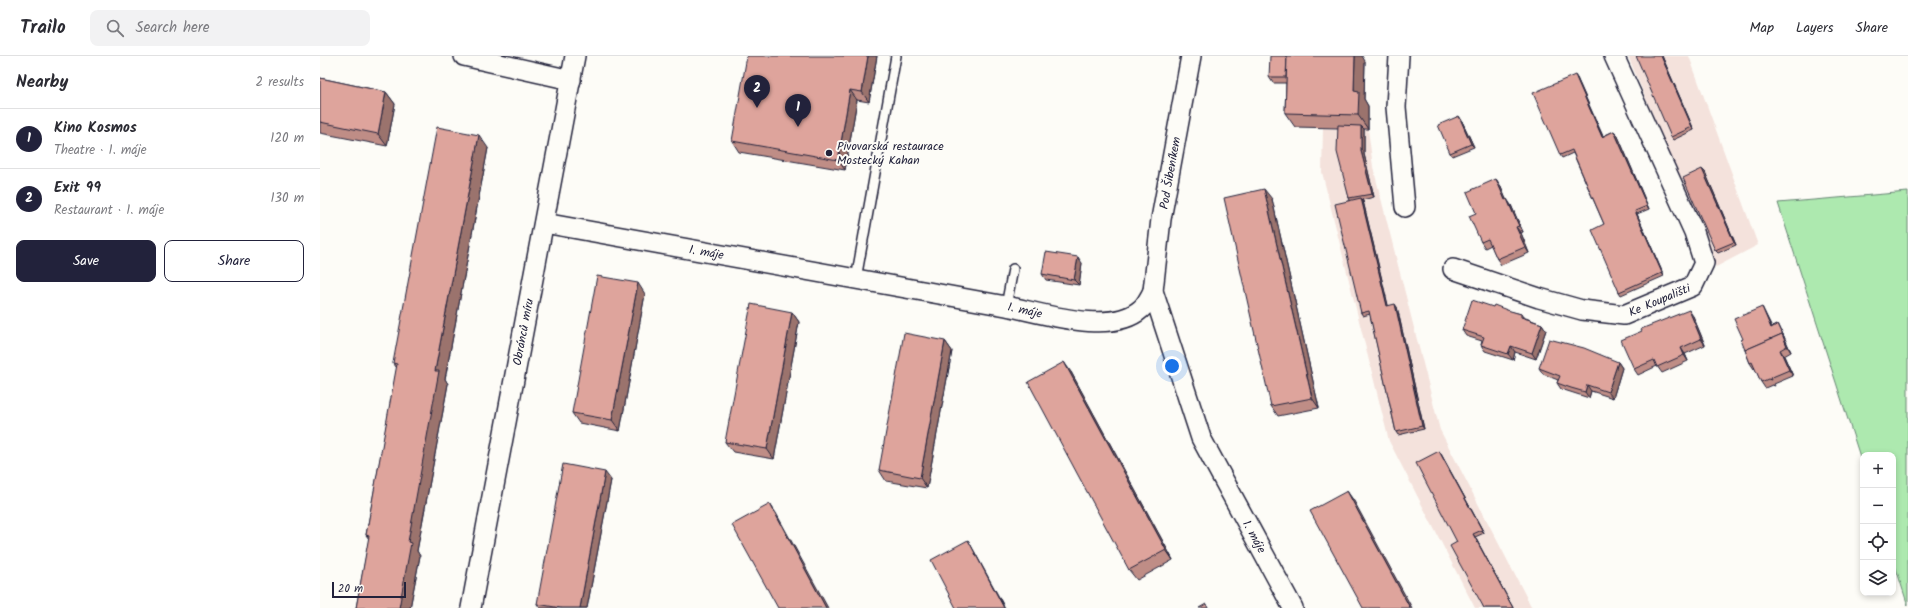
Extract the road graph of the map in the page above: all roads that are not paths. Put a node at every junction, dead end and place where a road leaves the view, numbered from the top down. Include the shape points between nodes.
1 (575, 56) edge
2 (896, 56) edge
3 (1191, 56) edge
4 (1399, 56) edge
5 (1614, 56) edge
6 (470, 57) edge
7 (571, 80) junction
8 (1405, 208) dead end
9 (544, 223) junction
10 (1013, 269) dead end
11 (1453, 269) dead end
12 (856, 279) junction
13 (1153, 291) junction
14 (1006, 306) junction
15 (471, 608) edge
16 (1293, 608) edge

1 - 7 street, Obránců míru
2 - 12 lane
3 - 13 street, Pod Šibeníkem via 1161,219
4 - 8 street via 1396,107
5 - 11 street, Ke Koupališti via 1694,232 1704,263 1693,286 1624,315 1582,310
6 - 7 street
7 - 9 street, Obránců míru
9 - 12 street, 1. máje
9 - 15 street, Obránců míru
10 - 14 lane
12 - 14 street, 1. máje
13 - 14 street, 1. máje via 1142,309 1121,320 1106,322 1066,318
13 - 16 street, 1. máje via 1201,438

